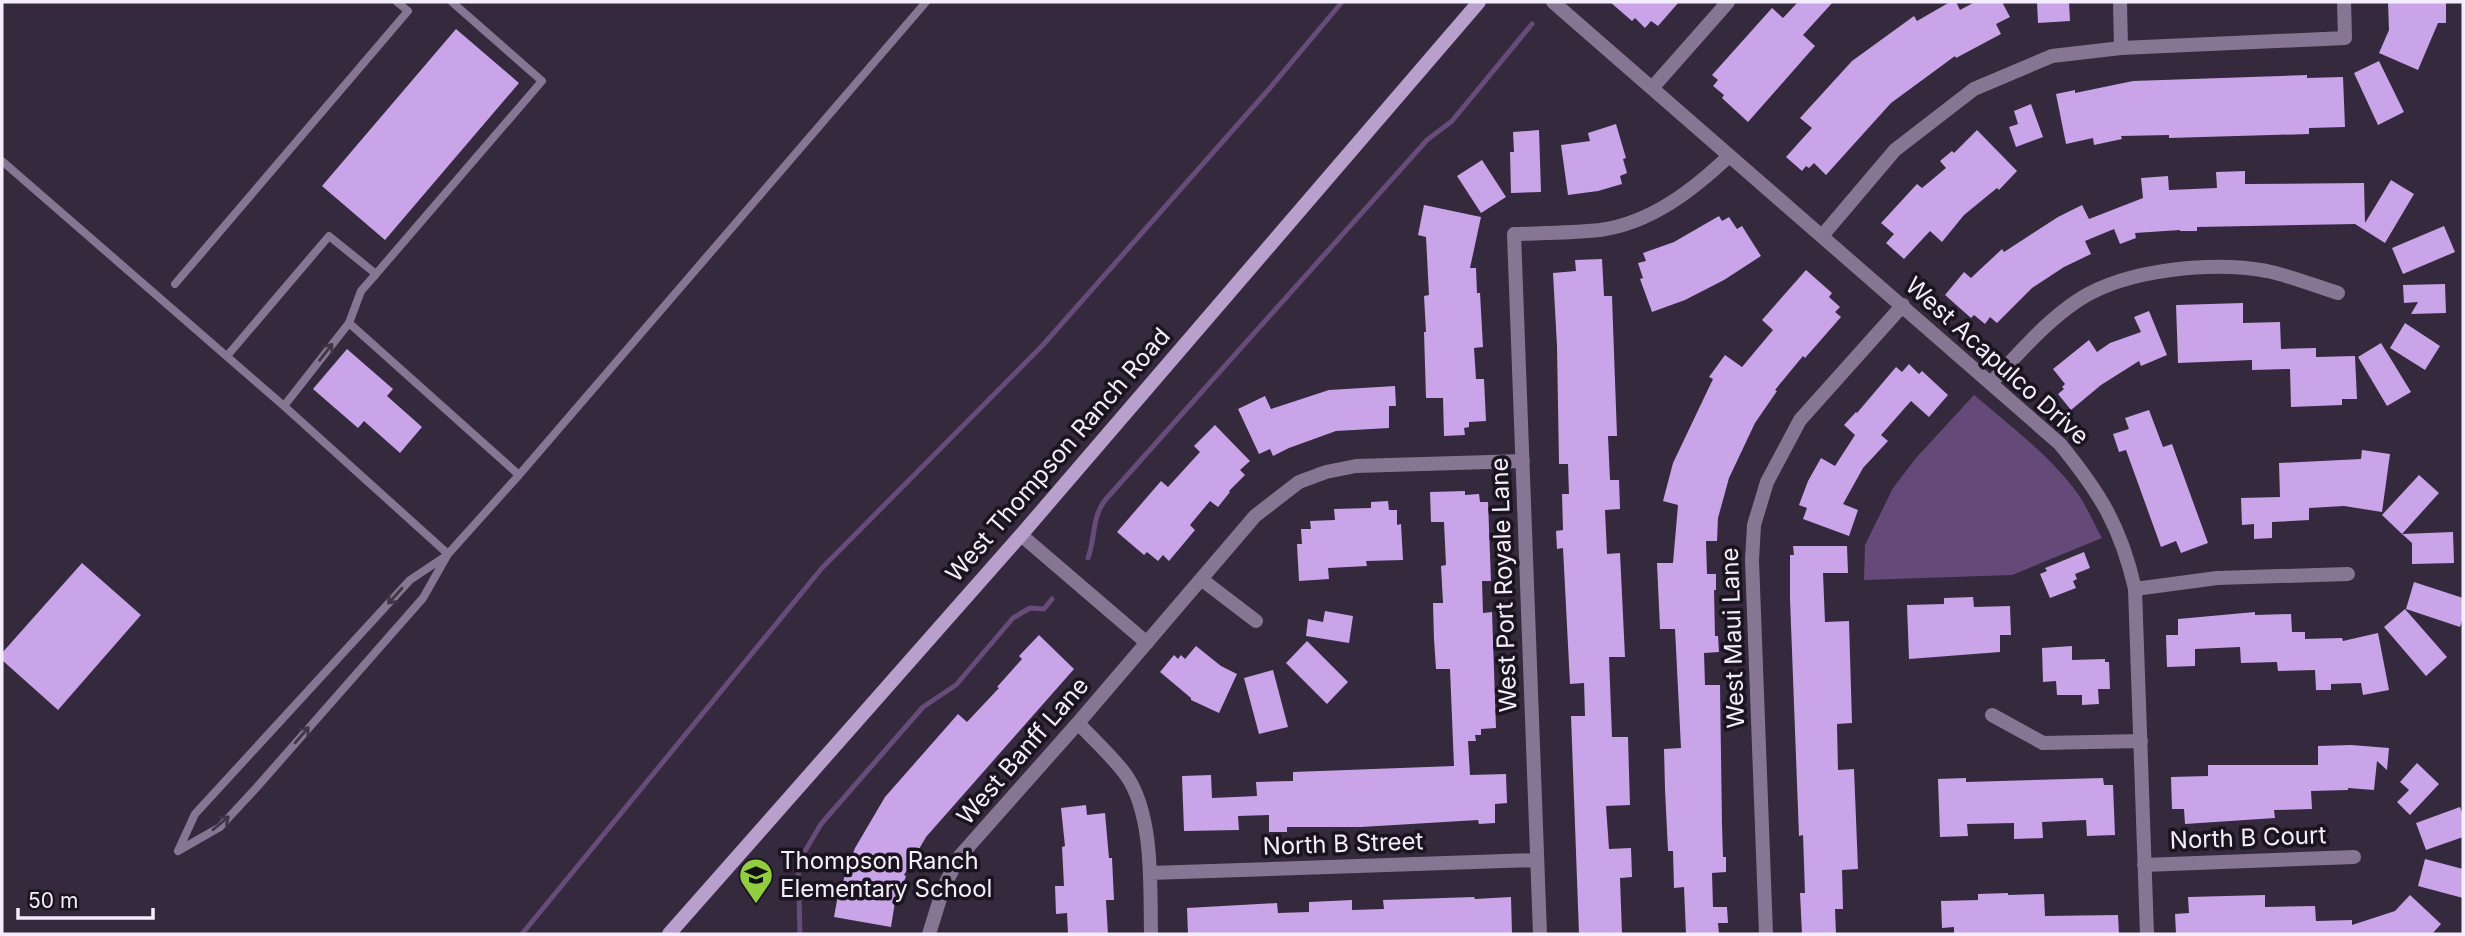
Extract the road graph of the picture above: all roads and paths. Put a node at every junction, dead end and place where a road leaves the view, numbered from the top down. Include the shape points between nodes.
1 (397, 2) edge
2 (415, 2) edge
3 (452, 2) edge
4 (926, 2) edge
5 (1479, 2) edge
6 (1553, 2) edge
7 (1728, 2) edge
8 (2120, 2) edge
9 (2344, 2) edge
10 (408, 11) junction
11 (2121, 48) junction
12 (1653, 88) junction
13 (1729, 156) junction
14 (2, 161) edge
15 (1822, 236) junction
16 (376, 274) junction
17 (175, 284) dead end
18 (2338, 293) dead end
19 (1903, 305) junction
20 (349, 323) junction
21 (227, 356) junction
22 (1991, 383) junction
23 (284, 406) junction
24 (1522, 461) junction
25 (519, 475) junction
26 (1020, 534) junction
27 (448, 554) junction
28 (2348, 574) dead end
29 (1201, 579) junction
30 (2135, 589) junction
31 (1256, 621) dead end
32 (1147, 643) junction
33 (1993, 715) dead end
34 (1079, 723) junction
35 (2141, 741) junction
36 (2354, 857) dead end
37 (1537, 860) junction
38 (2144, 865) junction
39 (1150, 873) junction
40 (669, 934) edge
41 (929, 934) edge
42 (1151, 934) edge
43 (1540, 934) edge
44 (1766, 934) edge
45 (2147, 934) edge

1 - 10 lane
2 - 10 lane
3 - 16 lane via 542,80
4 - 25 lane
5 - 26 main road, West Thompson Ranch Road
6 - 12 street, West Acapulco Drive
7 - 12 street
8 - 11 street
9 - 11 street via 2345,38
10 - 17 lane
11 - 15 street via 2052,56 1974,89 1895,150
12 - 13 street, West Acapulco Drive
13 - 15 street, West Acapulco Drive
13 - 24 street, West Port Royale Lane via 1684,196 1633,220 1602,229 1514,234
14 - 21 lane
15 - 19 street, West Acapulco Drive
16 - 20 lane via 361,291
16 - 21 lane via 329,236
18 - 22 street via 2268,271 2237,267 2130,278 2082,298 2035,336
19 - 22 street, West Acapulco Drive
19 - 44 street, West Maui Lane via 1800,420 1767,482 1754,525
23 -> 20 lane
20 - 25 lane
21 - 23 lane
22 - 30 street, West Acapulco Drive via 2060,444 2091,482 2127,553
23 - 27 lane
24 - 29 street, West Banff Lane via 1356,466 1326,472 1299,482 1255,516
24 - 37 street, West Port Royale Lane
25 - 27 lane
26 - 32 street
26 - 40 main road, West Thompson Ranch Road
27 -> 27 lane via 410,580 203,804 178,851 220,827 257,787 422,598
28 - 30 street via 2217,578
29 - 31 street
29 - 32 street, West Banff Lane
30 - 35 street, West Acapulco Drive
32 - 34 street, West Banff Lane
33 - 35 street via 2043,743
34 - 39 street via 1127,776 1137,797
34 - 41 street, West Banff Lane via 960,856 944,886
35 - 38 street, West Acapulco Drive
36 - 38 street, North B Court
37 - 39 street, North B Street
37 - 43 street, West Port Royale Lane
38 - 45 street, West Acapulco Drive
39 - 42 street

